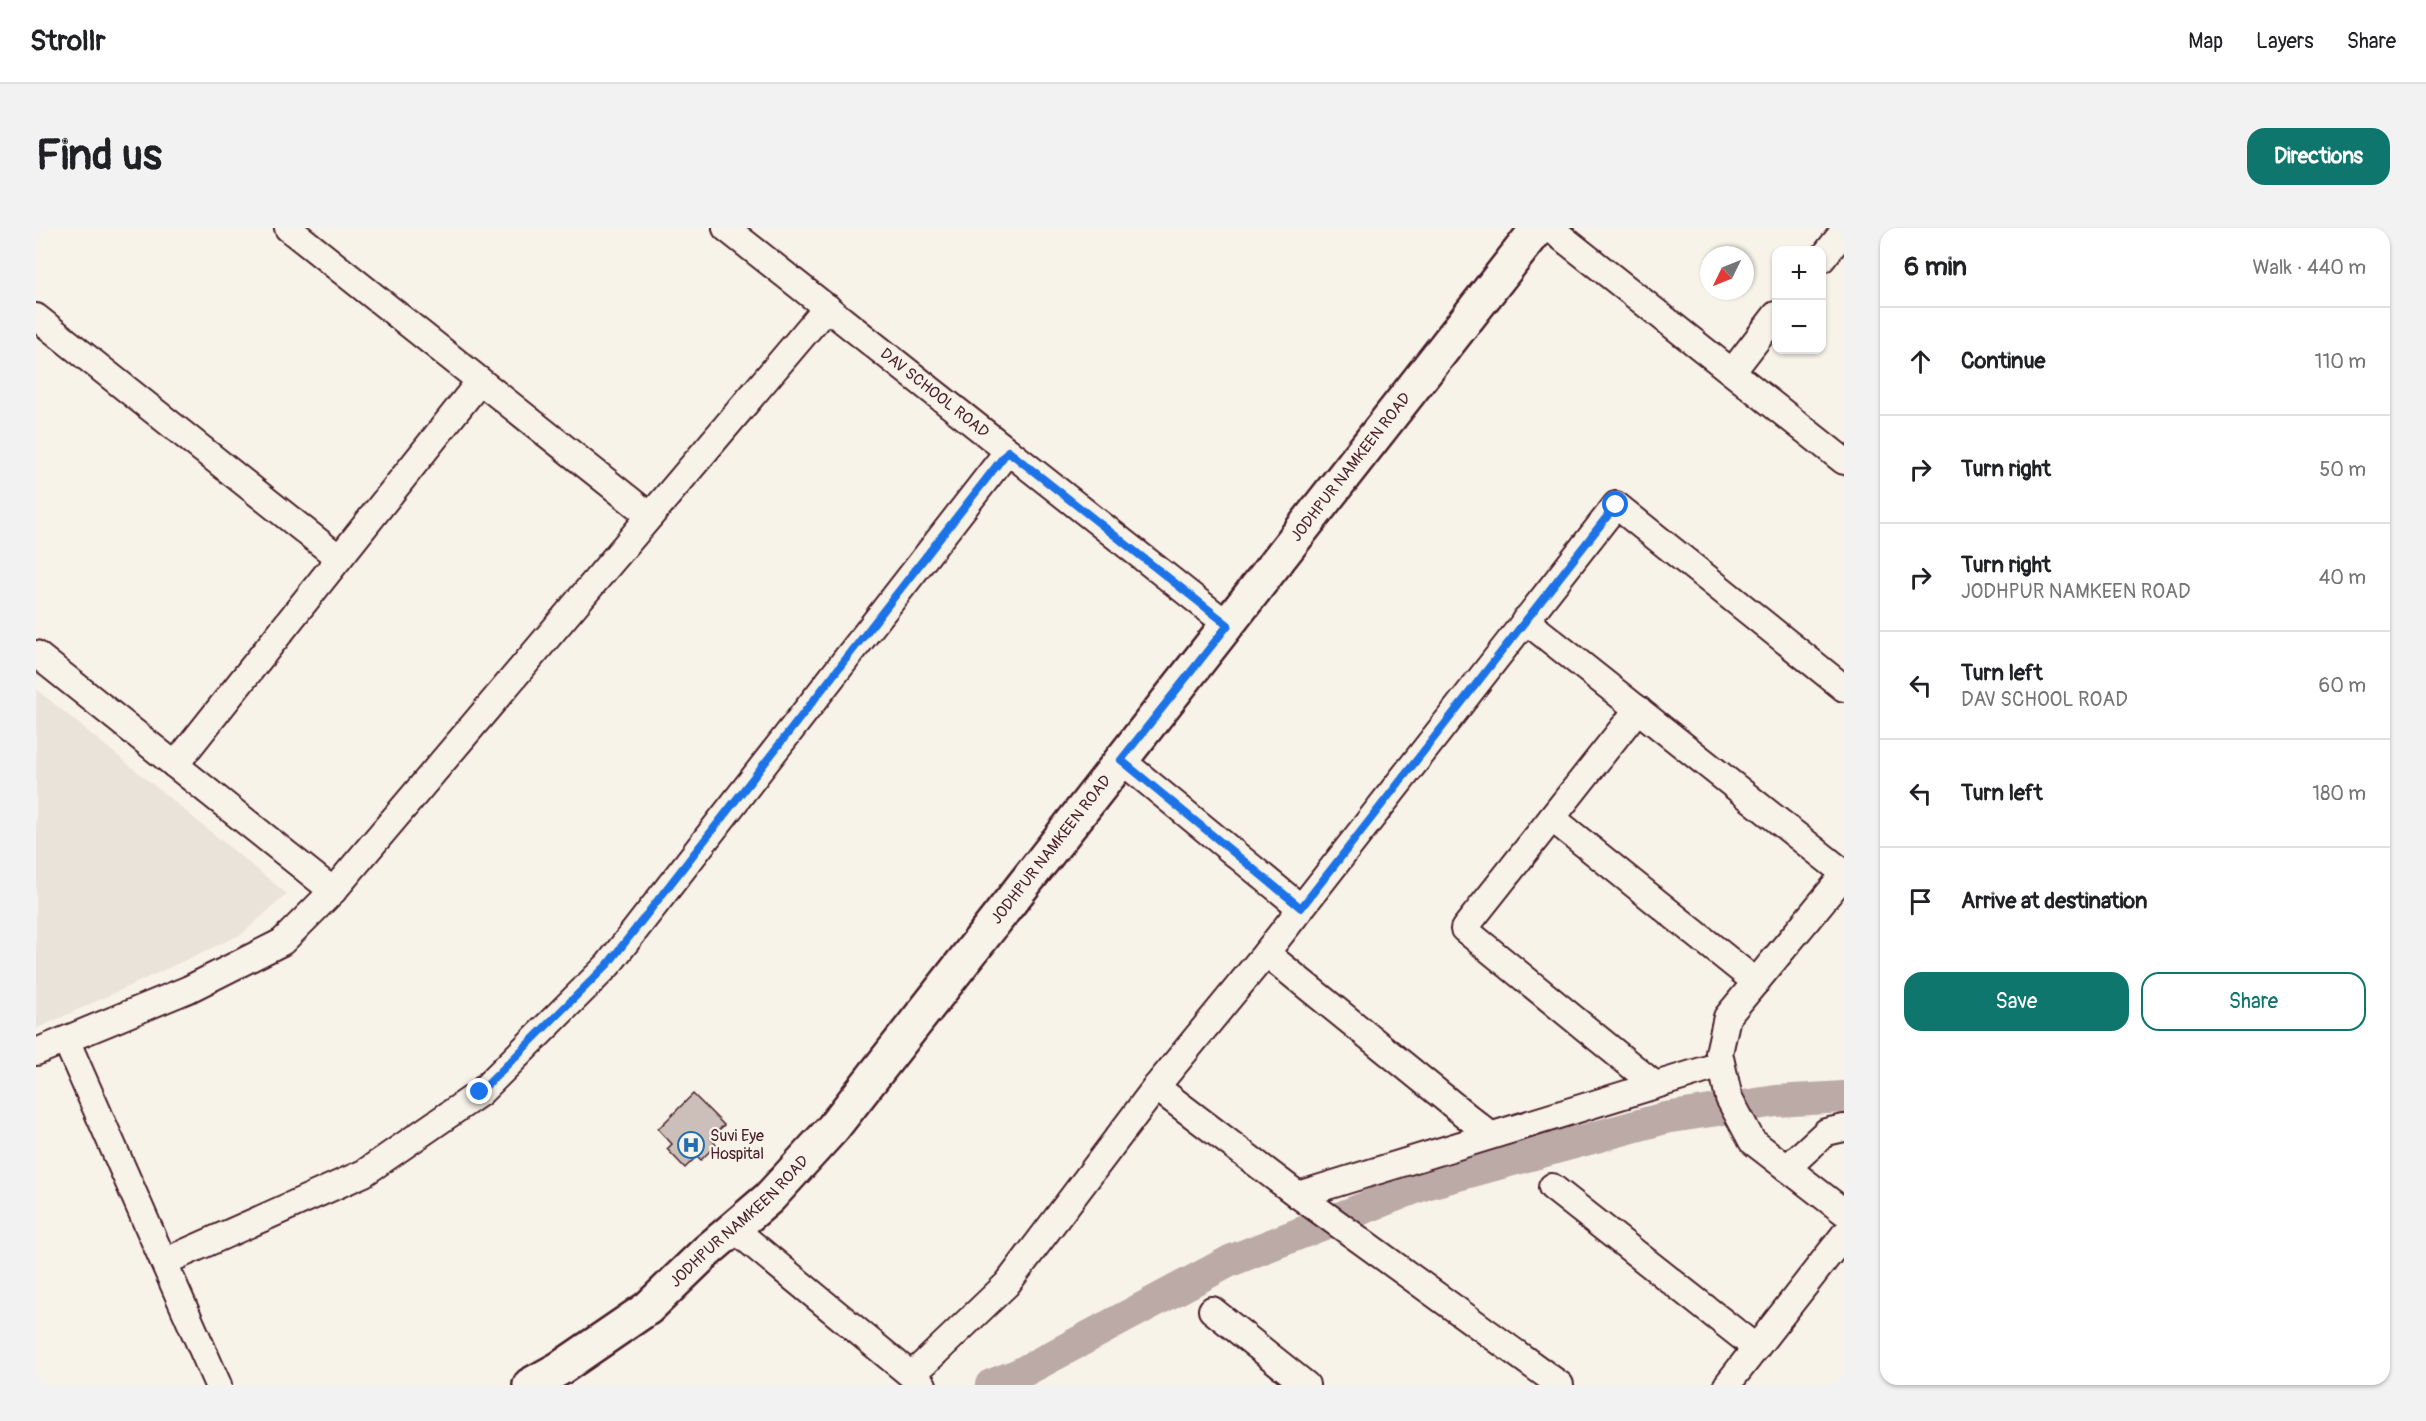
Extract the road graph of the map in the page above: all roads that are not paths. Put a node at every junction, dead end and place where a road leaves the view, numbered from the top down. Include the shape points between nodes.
1 (288, 228) edge
2 (726, 228) edge
3 (1538, 228) edge
4 (1550, 228) edge
5 (1844, 231) edge
6 (1826, 253) edge
7 (827, 307) junction
8 (36, 317) edge
9 (1772, 320) edge
10 (1732, 372) junction
11 (480, 381) junction
12 (1008, 451) junction
13 (1844, 461) edge
14 (650, 516) junction
15 (339, 558) junction
16 (1526, 620) junction
17 (1228, 625) junction
18 (36, 654) edge
19 (1844, 688) edge
20 (1638, 709) junction
21 (1121, 760) junction
22 (175, 765) junction
23 (1552, 818) junction
24 (1844, 874) edge
25 (333, 891) junction
26 (1301, 908) junction
27 (1266, 952) junction
28 (1756, 982) junction
29 (66, 1040) junction
30 (36, 1052) edge
31 (1721, 1065) junction
32 (1655, 1085) junction
33 (1156, 1087) junction
34 (1844, 1128) edge
35 (1490, 1135) junction
36 (1787, 1168) junction
37 (1552, 1187) dead end
38 (1298, 1195) junction
39 (1844, 1212) edge
40 (733, 1228) junction
41 (1844, 1235) edge
42 (164, 1262) junction
43 (1212, 1310) dead end
44 (1756, 1348) junction
45 (918, 1380) edge
46 (218, 1385) edge
47 (530, 1385) edge
48 (1306, 1385) edge
49 (1560, 1385) edge
50 (1728, 1385) edge

1 - 11 street
2 - 7 street, DAV SCHOOL ROAD
3 - 17 street, JODHPUR NAMKEEN ROAD
4 - 10 street
5 - 6 street
7 - 12 street, DAV SCHOOL ROAD
7 - 14 street
8 - 15 street
9 - 10 street
10 - 13 street
11 - 14 street
11 - 15 street
12 - 17 street, DAV SCHOOL ROAD
12 - 42 street via 608,964 480,1092 364,1173
14 - 25 street
15 - 22 street
16 - 19 street via 1616,505
16 - 20 street
16 - 26 street
17 - 21 street, JODHPUR NAMKEEN ROAD
18 - 22 street
20 - 23 street
20 - 24 street
21 - 26 street
21 - 40 street, JODHPUR NAMKEEN ROAD via 833,1128 769,1198
22 - 25 street
23 - 28 street
23 - 32 street via 1464,929
24 - 28 street
25 - 29 street via 282,942 189,989
26 - 27 street
27 - 33 street
27 - 35 street
28 - 31 street via 1727,1017 1719,1053
29 - 30 street
29 - 42 street
31 - 32 street
31 - 36 street via 1728,1098 1743,1127 1752,1141
32 - 35 street
33 - 38 street
33 - 45 street via 1007,1284
34 - 36 street via 1826,1132
35 - 38 street
36 - 39 street
37 - 44 street
38 - 49 street
40 - 45 street
40 - 47 street, JODHPUR NAMKEEN ROAD via 648,1308
41 - 44 street
42 - 46 street
43 - 48 street
44 - 50 street

